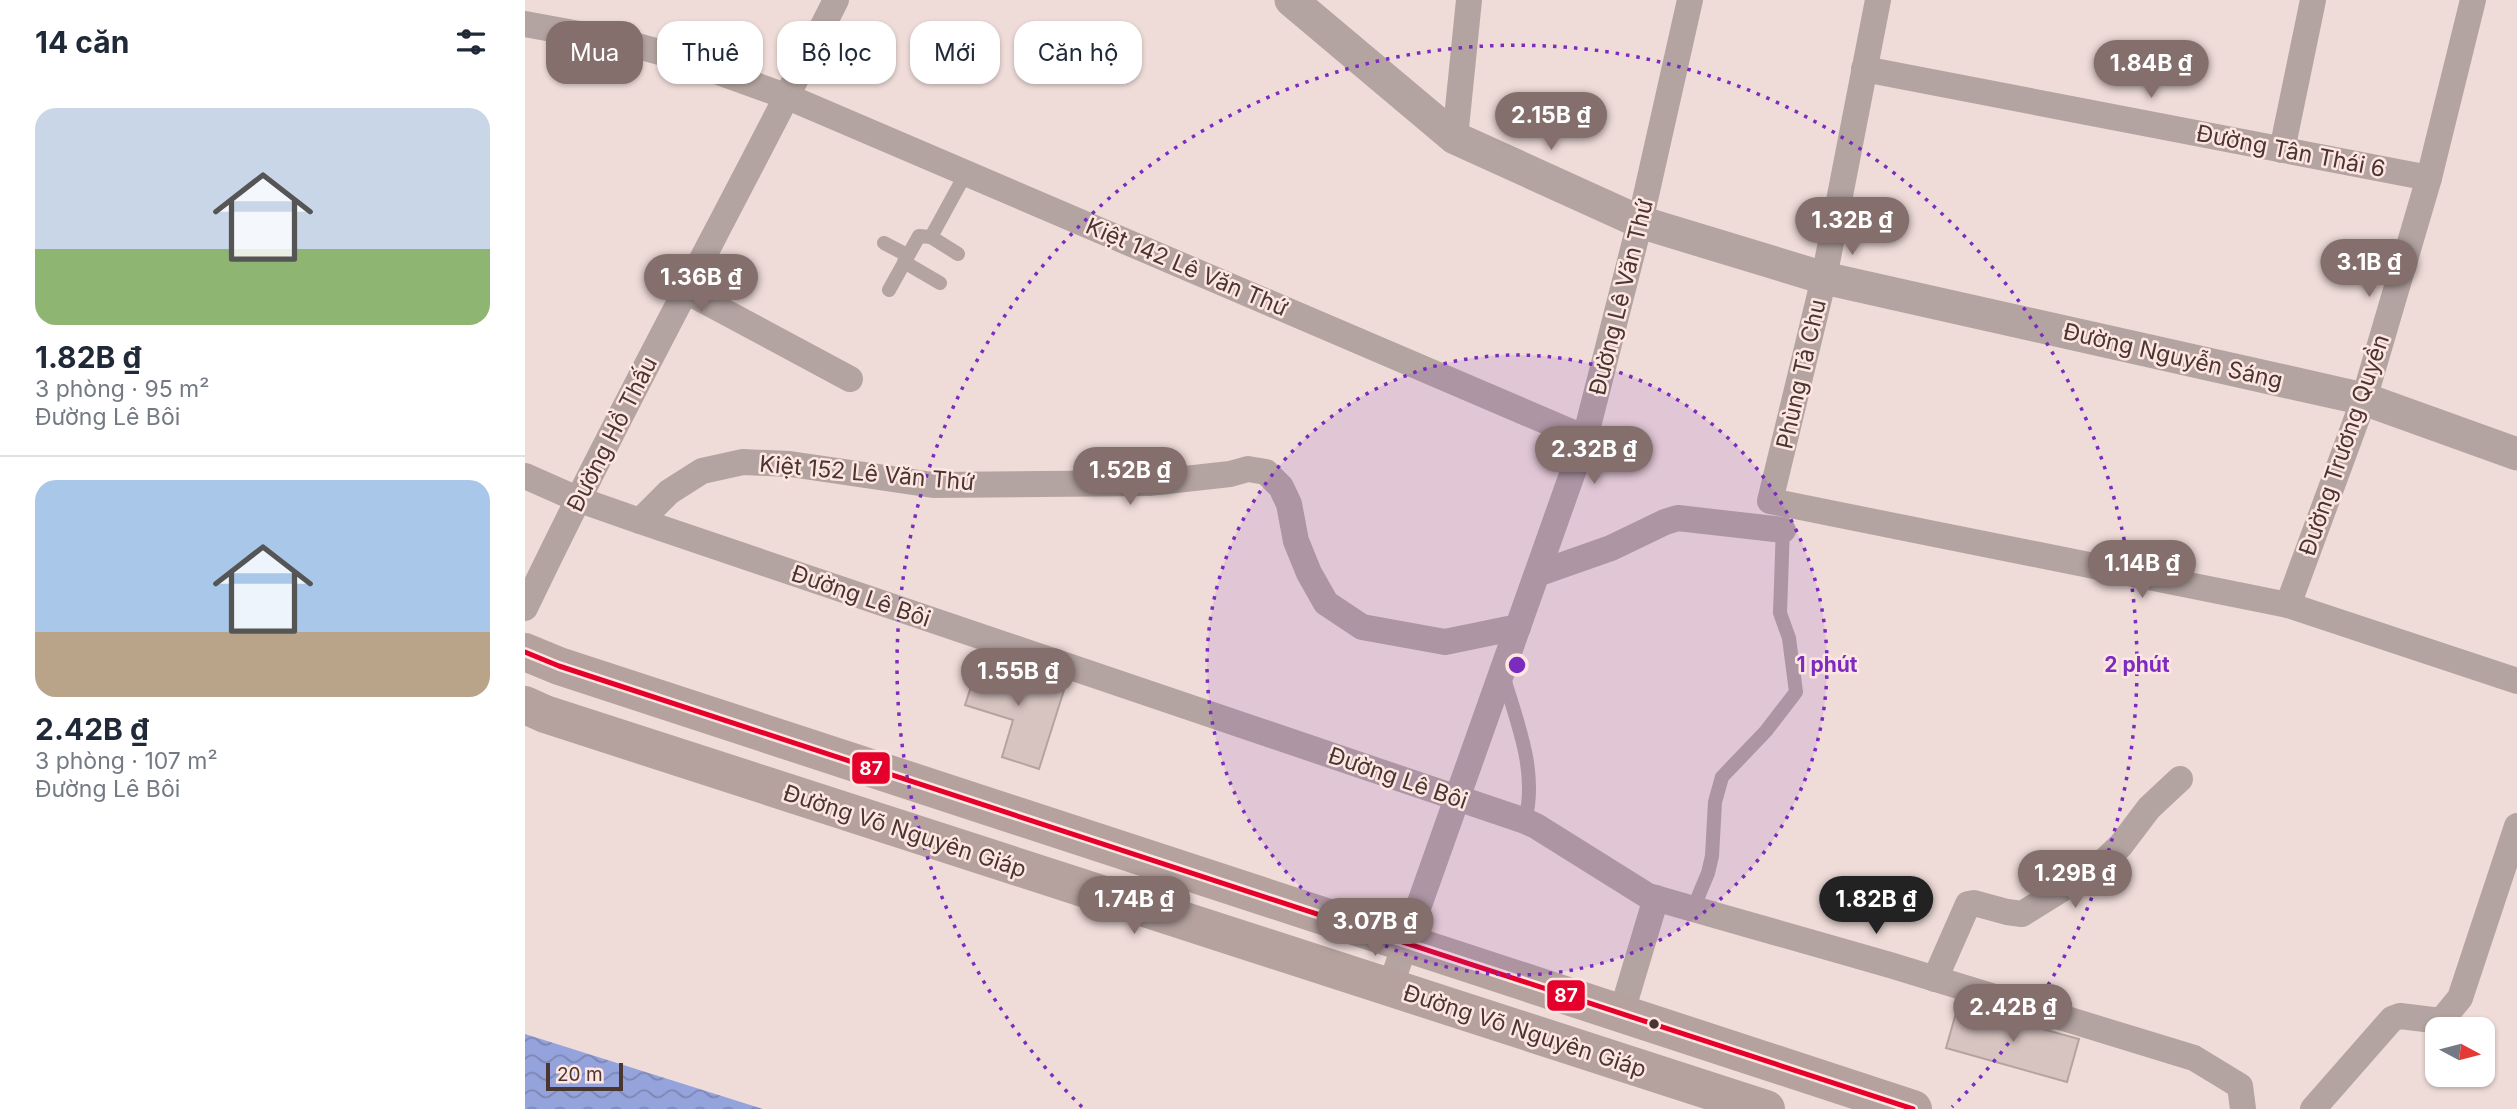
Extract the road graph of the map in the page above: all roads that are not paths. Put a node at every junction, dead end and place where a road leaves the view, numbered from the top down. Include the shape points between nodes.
1 (836, 0) edge
2 (1291, 0) edge
3 (1469, 0) edge
4 (1690, 0) edge
5 (1878, 0) edge
6 (2313, 0) edge
7 (2473, 0) edge
8 (525, 24) edge
9 (1864, 69) junction
10 (788, 97) junction
11 (1455, 138) junction
12 (2282, 150) junction
13 (966, 173) junction
14 (2429, 178) junction
15 (1640, 222) junction
16 (931, 237) junction
17 (884, 243) dead end
18 (958, 254) dead end
19 (906, 259) junction
20 (1824, 278) junction
21 (940, 283) dead end
22 (889, 290) dead end
23 (686, 291) junction
24 (850, 379) dead end
25 (2364, 399) junction
26 (1585, 438) junction
27 (2517, 454) edge
28 (525, 476) edge
29 (577, 499) junction
30 (1777, 502) junction
31 (640, 521) junction
32 (1783, 530) junction
33 (1537, 574) junction
34 (2288, 605) junction
35 (525, 608) edge
36 (1518, 627) junction
37 (525, 652) edge
38 (1501, 670) junction
39 (2517, 681) edge
40 (525, 705) edge
41 (2180, 779) dead end
42 (1458, 798) junction
43 (1524, 821) junction
44 (2517, 826) edge
45 (1656, 898) junction
46 (1693, 909) junction
47 (1405, 944) junction
48 (1935, 979) junction
49 (1390, 987) junction
50 (1621, 1015) junction
51 (1766, 1109) edge
52 (1913, 1109) edge
53 (2243, 1109) edge
54 (2313, 1109) edge

1 - 10 street, Đường Hồ Thấu
2 - 11 street, Đường Nguyễn Sáng
3 - 11 street
4 - 15 street, Đường Lê Văn Thứ
5 - 9 street, Phùng Tả Chu
6 - 12 street
7 - 14 street, Đường Trương Quyền
8 - 10 street, Kiệt 142 Lê Văn Thứ via 623,42
9 - 12 street, Đường Tân Thái 6
9 - 20 street, Phùng Tả Chu
10 - 13 street, Kiệt 142 Lê Văn Thứ
10 - 23 street, Đường Hồ Thấu
11 - 15 street, Đường Nguyễn Sáng
12 - 14 street, Đường Tân Thái 6
13 - 16 lane
13 - 26 street, Kiệt 142 Lê Văn Thứ
14 - 25 street, Đường Trương Quyền
15 - 20 street, Đường Nguyễn Sáng
15 - 26 street, Đường Lê Văn Thứ
16 - 18 lane
16 - 19 lane via 919,236
17 - 19 lane
19 - 21 lane
19 - 22 lane
20 - 25 street, Đường Nguyễn Sáng
20 - 30 street, Phùng Tả Chu
23 - 24 street
23 - 29 street, Đường Hồ Thấu
25 - 27 street, Đường Nguyễn Sáng
25 - 34 street, Đường Trương Quyền
26 - 33 street, Đường Lê Văn Thứ
28 - 29 street, Đường Lê Bôi
29 - 31 street, Đường Lê Bôi
29 - 35 street, Đường Hồ Thấu
30 - 32 lane
30 - 34 street
31 - 36 street, Kiệt 152 Lê Văn Thứ via 669,492 702,471 743,462 790,464 933,485 1149,483 1248,469 1266,472 1281,487 1296,541 1326,603 1363,627 1445,642
31 - 42 street, Đường Lê Bôi
32 - 33 street via 1678,518
32 - 46 lane via 1780,613 1789,638 1796,692 1722,777 1708,873
33 - 36 street, Đường Lê Văn Thứ
34 - 39 street
36 - 38 street, Đường Lê Văn Thứ
37 - 47 main road, Đường Võ Nguyên Giáp
38 - 42 street, Đường Lê Văn Thứ
38 - 43 lane via 1528,761
40 - 49 main road, Đường Võ Nguyên Giáp
41 - 48 street via 2099,866 2051,897 2019,914 1968,904
42 - 43 street, Đường Lê Bôi
42 - 47 street, Đường Lê Văn Thứ
43 - 45 street, Đường Lê Bôi
44 - 54 street via 2460,998 2441,1021 2392,1019
45 - 46 street, Đường Lê Bôi
45 - 50 street
46 - 48 street, Đường Lê Bôi
47 - 49 street, Đường Lê Văn Thứ
47 - 50 main road, Đường Võ Nguyên Giáp
48 - 53 street, Đường Lê Bôi via 2194,1058 2239,1086
49 - 51 main road, Đường Võ Nguyên Giáp
50 - 52 main road, Đường Võ Nguyên Giáp

